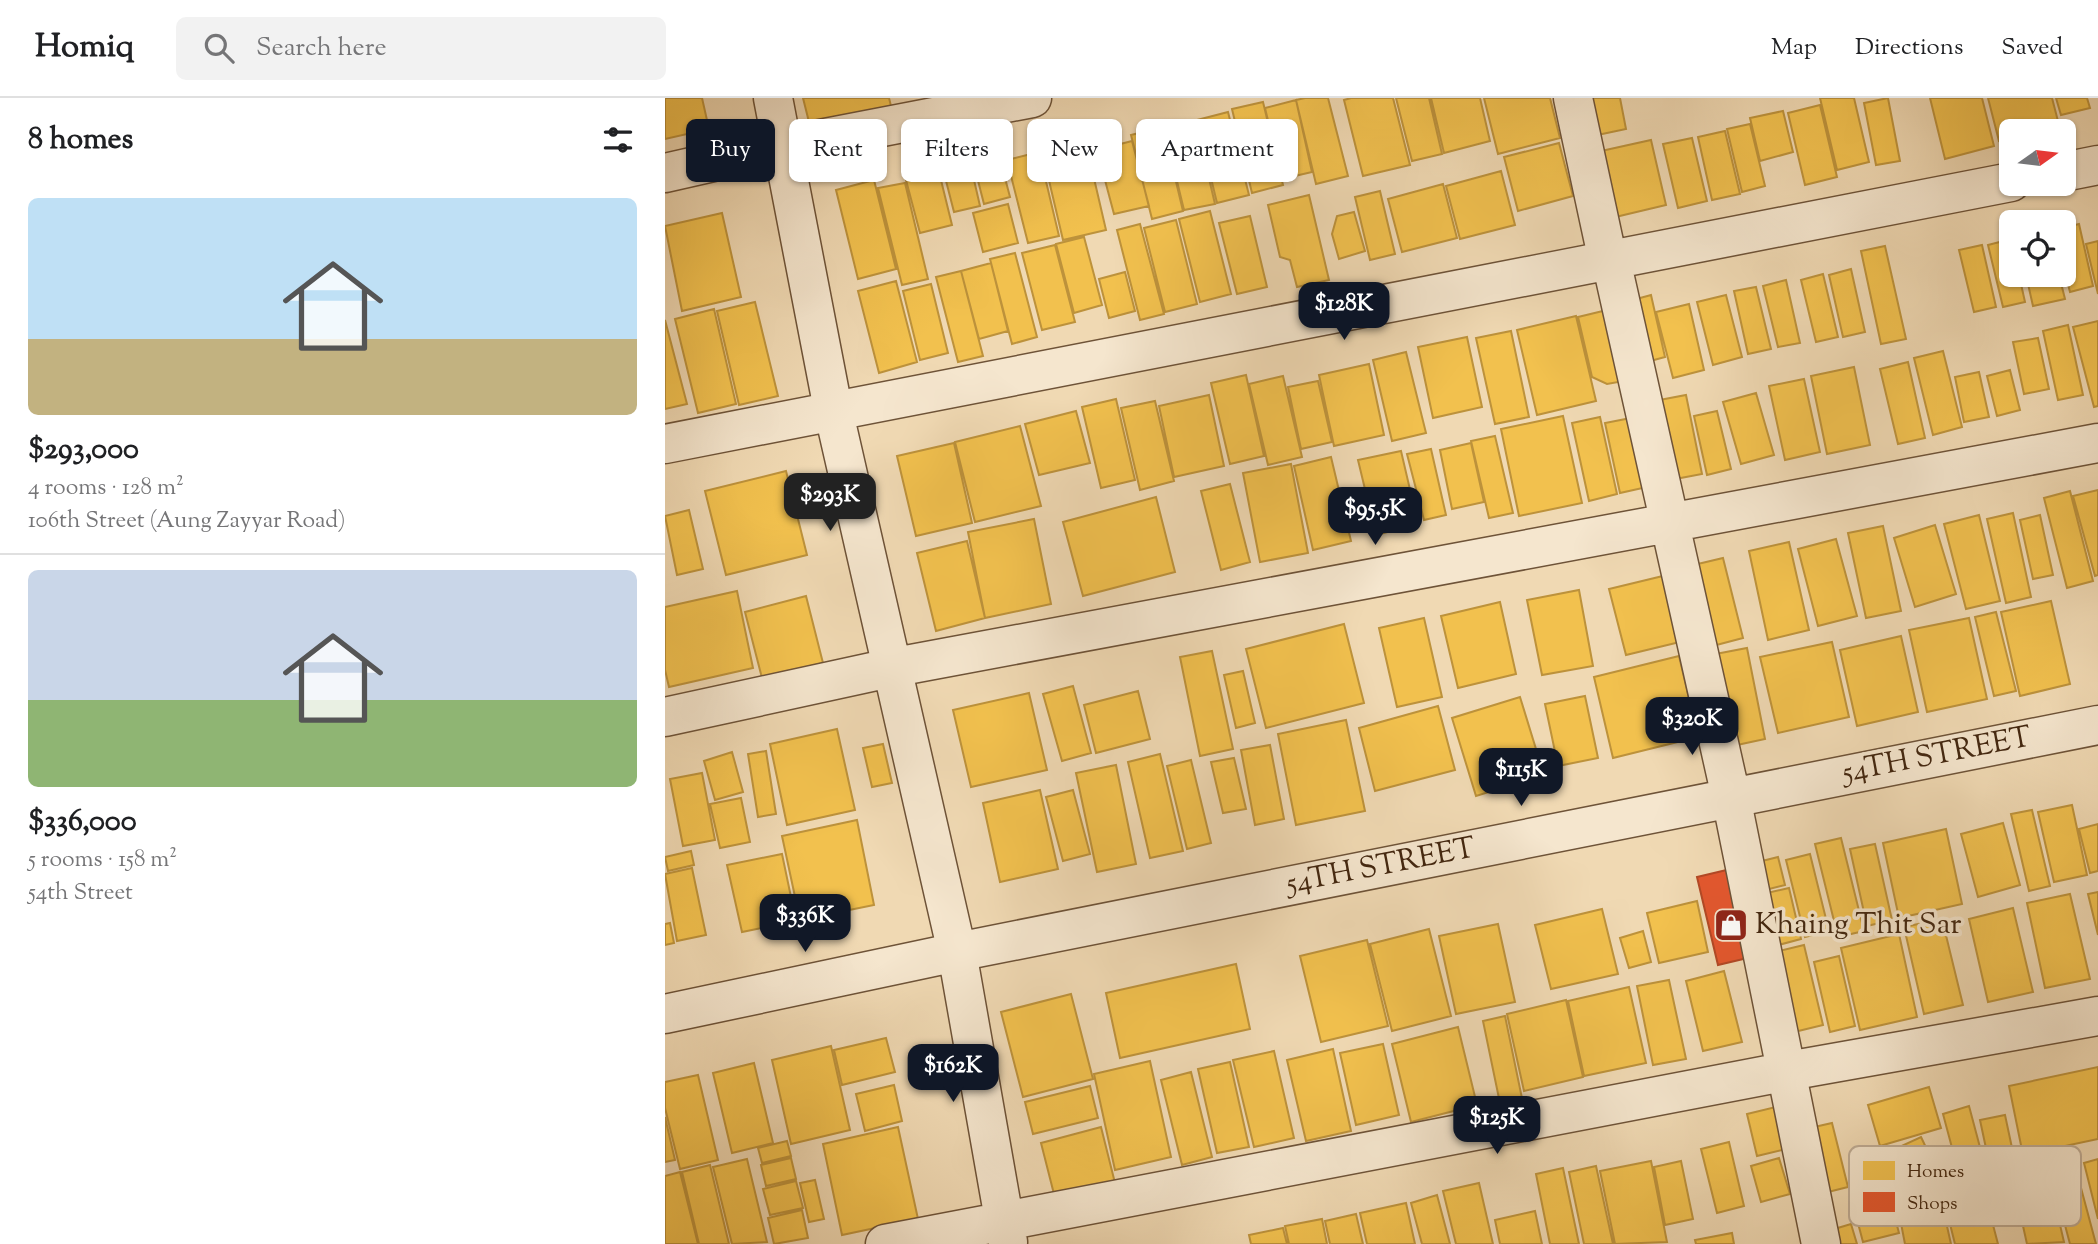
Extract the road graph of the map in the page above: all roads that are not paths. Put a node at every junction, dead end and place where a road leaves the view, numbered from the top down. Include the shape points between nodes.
1 (773, 98) edge
2 (1032, 98) edge
3 (1573, 98) edge
4 (784, 146) junction
5 (2098, 165) edge
6 (2076, 169) edge
7 (665, 173) edge
8 (1999, 184) edge
9 (1610, 261) junction
10 (833, 409) junction
11 (2098, 443) edge
12 (665, 444) edge
13 (1668, 523) junction
14 (890, 668) junction
15 (665, 717) edge
16 (2098, 725) edge
17 (1731, 797) junction
18 (957, 952) junction
19 (665, 1014) edge
20 (2098, 1016) edge
21 (1788, 1071) junction
22 (1006, 1231) edge
23 (885, 1244) edge
24 (1821, 1244) edge

1 - 4 street
2 - 4 street
3 - 9 street
4 - 7 street
4 - 10 street
5 - 6 street
8 - 9 street
9 - 10 street
9 - 13 street
10 - 12 street
10 - 14 street
11 - 13 street
13 - 14 street
13 - 17 street
14 - 15 street
14 - 18 street
16 - 17 street, 54TH STREET
17 - 18 street, 54TH STREET
17 - 21 street
18 - 19 street, 54TH STREET
18 - 22 street
20 - 21 street
21 - 22 street
21 - 24 street
22 - 23 street

